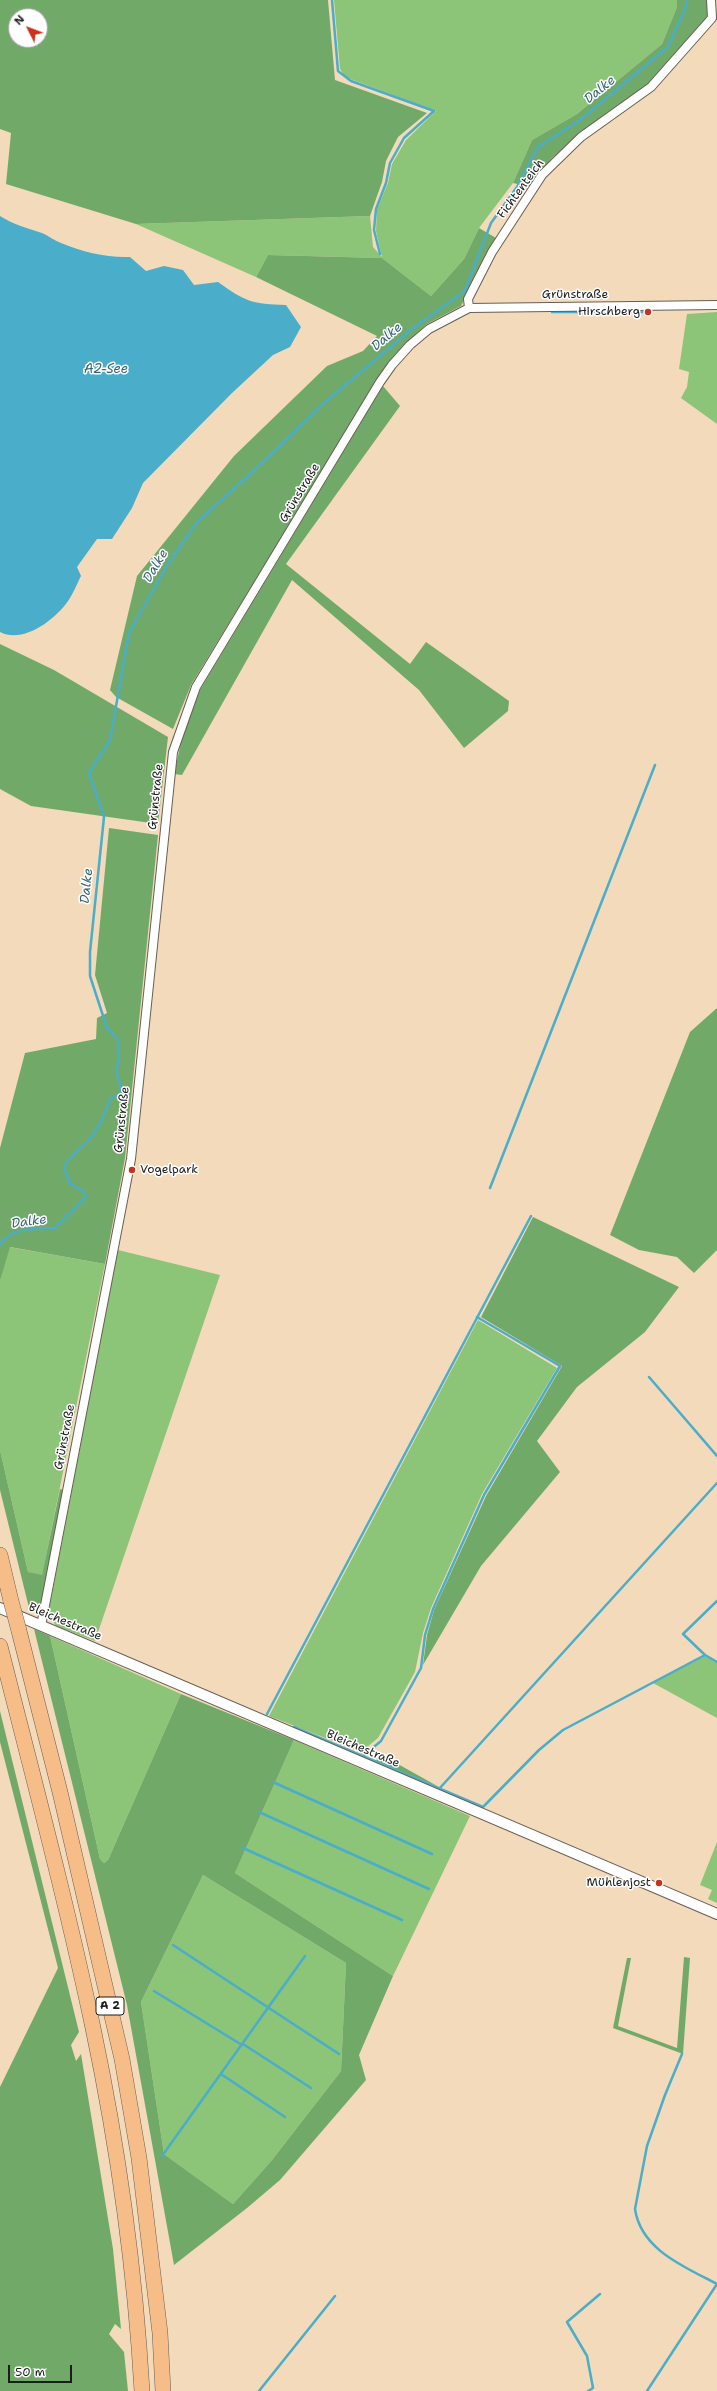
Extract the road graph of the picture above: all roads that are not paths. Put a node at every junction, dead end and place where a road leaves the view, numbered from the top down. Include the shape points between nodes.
1 (711, 0) edge
2 (717, 305) edge
3 (469, 308) junction
4 (0, 1555) edge
5 (6, 1605) edge
6 (41, 1626) junction
7 (0, 1646) edge
8 (717, 1914) edge
9 (142, 2391) edge
10 (163, 2391) edge

1 - 3 street, Fichtenteich via 712,18 651,87 582,137 542,175 492,252 468,299
2 - 3 street, Grünstraße
3 - 6 street, Grünstraße via 429,329 392,365 196,688 177,736 167,807 131,1159
4 - 5 highway, A 2
5 - 6 street, Bleichestraße
5 - 10 highway, A 2, bridge via 18,1627 63,1804 122,2059 140,2158 160,2333
6 - 8 street, Bleichestraße
7 - 9 highway, A 2 via 93,2028 131,2259

